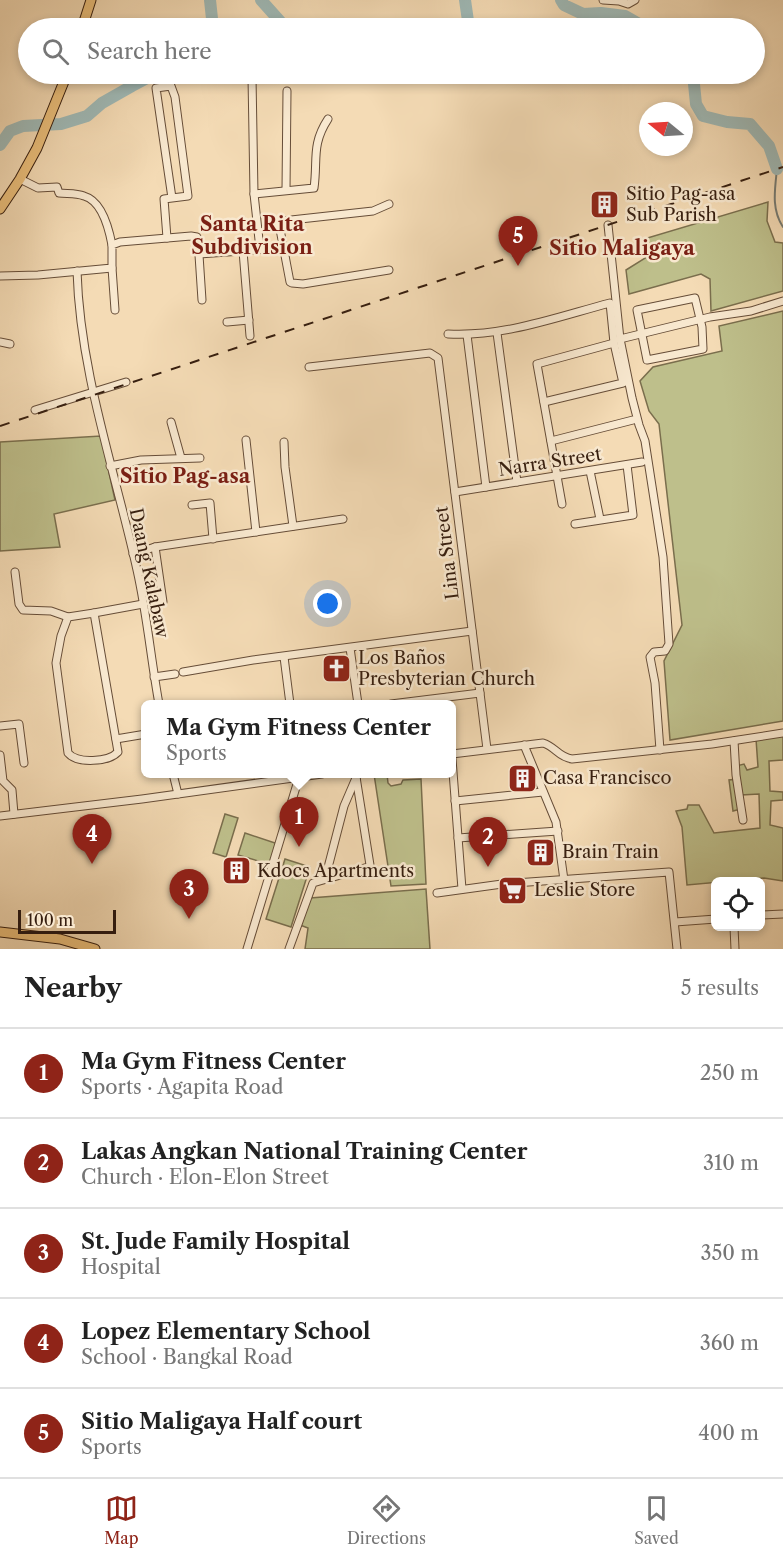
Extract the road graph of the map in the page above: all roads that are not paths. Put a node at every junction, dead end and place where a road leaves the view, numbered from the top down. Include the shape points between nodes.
1 (91, 0) edge
2 (603, 0) edge
3 (619, 0) edge
4 (635, 0) edge
5 (85, 18) edge
6 (63, 84) edge
7 (252, 84) edge
8 (287, 91) dead end
9 (328, 119) dead end
10 (20, 179) junction
11 (286, 190) junction
12 (254, 194) junction
13 (172, 198) junction
14 (389, 204) dead end
15 (0, 209) edge
16 (608, 225) dead end
17 (167, 238) junction
18 (112, 244) junction
19 (260, 249) junction
20 (283, 249) junction
21 (243, 251) junction
22 (199, 254) junction
23 (112, 268) junction
24 (389, 270) dead end
25 (77, 271) junction
26 (0, 276) edge
27 (202, 300) dead end
28 (783, 301) edge
29 (116, 310) dead end
30 (249, 320) junction
31 (701, 320) junction
32 (227, 322) dead end
33 (497, 333) junction
34 (448, 334) dead end
35 (642, 334) junction
36 (467, 335) junction
37 (250, 336) dead end
38 (617, 341) junction
39 (0, 342) edge
40 (10, 344) dead end
41 (309, 367) dead end
42 (126, 382) dead end
43 (94, 392) junction
44 (544, 402) junction
45 (35, 410) dead end
46 (633, 420) dead end
47 (171, 422) dead end
48 (246, 440) dead end
49 (551, 441) junction
50 (284, 442) dead end
51 (181, 458) junction
52 (200, 458) dead end
53 (642, 462) dead end
54 (627, 465) junction
55 (110, 466) junction
56 (590, 471) junction
57 (557, 476) junction
58 (517, 482) junction
59 (486, 487) junction
60 (459, 491) junction
61 (562, 504) dead end
62 (192, 505) dead end
63 (343, 519) dead end
64 (600, 519) junction
65 (575, 524) dead end
66 (293, 526) junction
67 (256, 531) junction
68 (213, 539) junction
69 (155, 548) junction
70 (132, 554) junction
71 (15, 572) dead end
72 (163, 602) dead end
73 (143, 604) junction
74 (94, 613) junction
75 (68, 616) junction
76 (472, 631) junction
77 (350, 648) junction
78 (284, 657) junction
79 (154, 677) junction
80 (480, 693) junction
81 (158, 700) edge
82 (289, 700) edge
83 (357, 700) edge
84 (428, 700) edge
85 (0, 726) edge
86 (783, 733) edge
87 (141, 735) edge
88 (116, 739) junction
89 (734, 741) junction
90 (524, 745) junction
91 (486, 749) junction
92 (660, 750) junction
93 (456, 753) edge
94 (0, 755) edge
95 (24, 763) dead end
96 (174, 778) edge
97 (280, 778) edge
98 (298, 778) edge
99 (355, 778) edge
100 (356, 778) edge
101 (453, 778) edge
102 (543, 792) junction
103 (178, 794) junction
104 (455, 801) junction
105 (14, 814) junction
106 (0, 816) edge
107 (743, 820) dead end
108 (558, 831) junction
109 (458, 838) junction
110 (325, 879) junction
111 (564, 880) junction
112 (462, 889) junction
113 (436, 893) dead end
114 (783, 914) edge
115 (765, 915) edge
116 (711, 919) edge
117 (675, 922) junction
118 (734, 931) edge
119 (0, 932) edge
120 (95, 949) edge
121 (247, 949) edge
122 (289, 949) edge
123 (677, 949) edge
124 (735, 949) edge

1 - 5 main road
2 - 3 street
3 - 4 street via 628,4
6 - 10 main road
7 - 12 street
8 - 11 street
9 - 11 street via 315,151 314,188
10 - 15 main road
10 - 18 street via 38,188 57,187 59,193 89,198 108,224
11 - 12 street
12 - 19 street
13 - 13 street via 188,196 171,86 156,88
13 - 17 street via 164,199
14 - 20 street via 373,211 280,222
16 - 38 street
17 - 18 street
17 - 22 street via 196,237
18 - 23 street
19 - 20 street
19 - 21 street
20 - 24 street via 292,284
21 - 22 street
21 - 30 street
22 - 27 street
23 - 25 street
23 - 29 street
25 - 26 street
25 - 43 street, Daang Kalabaw via 78,306
28 - 31 street
30 - 32 street
30 - 37 street
31 - 35 street
31 - 35 street via 695,298 637,310
31 - 35 street via 703,349 647,360
33 - 36 street
33 - 38 street via 610,303
33 - 58 street
34 - 36 street
35 - 38 street
36 - 59 street
38 - 44 street via 537,364
38 - 44 street via 622,383
38 - 92 street via 645,441 663,557 669,644 665,651 654,652 650,657
39 - 40 street
41 - 60 street, Lina Street via 434,354 438,358
42 - 43 street
43 - 45 street
43 - 55 street, Daang Kalabaw
44 - 49 street
46 - 49 street
47 - 51 street
48 - 67 street
49 - 57 street
50 - 66 street
51 - 52 street
51 - 55 street
53 - 54 street, Narra Street
54 - 56 street, Narra Street
54 - 64 street via 633,515
55 - 70 street, Daang Kalabaw
56 - 57 street, Narra Street
56 - 64 street
57 - 58 street, Narra Street
57 - 61 street
58 - 59 street, Narra Street
59 - 60 street, Narra Street
60 - 76 street, Lina Street
62 - 68 street via 210,503
63 - 66 street
64 - 65 street
66 - 67 street
67 - 68 street
68 - 69 street
69 - 70 street
69 - 72 street
70 - 73 street, Daang Kalabaw
71 - 75 street via 23,610
73 - 74 street
73 - 79 street, Daang Kalabaw
74 - 75 street
74 - 88 street
75 - 88 street via 56,663 68,753 82,761 112,757 118,752
76 - 77 street
76 - 80 street, Lina Street
77 - 78 street
77 - 83 street
78 - 79 street
78 - 82 street
79 - 81 street, Daang Kalabaw
80 - 84 street
80 - 91 street, Lina Street
85 - 95 street via 20,724
86 - 89 street
87 - 88 street
89 - 92 street
89 - 107 street
90 - 91 street
90 - 92 street via 550,745 563,758 572,759
90 - 102 street
91 - 93 street
94 - 105 street via 3,781 12,790
96 - 103 street
97 - 103 street
98 - 121 street
99 - 110 street
100 - 110 street via 370,864
101 - 104 street
102 - 104 street
102 - 108 street
103 - 105 street
104 - 109 street
105 - 106 street
108 - 109 street
108 - 111 street
109 - 112 street
110 - 122 street via 310,886
111 - 112 street
111 - 117 street via 669,872
112 - 113 street
114 - 115 street
116 - 117 street
117 - 123 street
118 - 124 street
119 - 120 main road via 60,939

